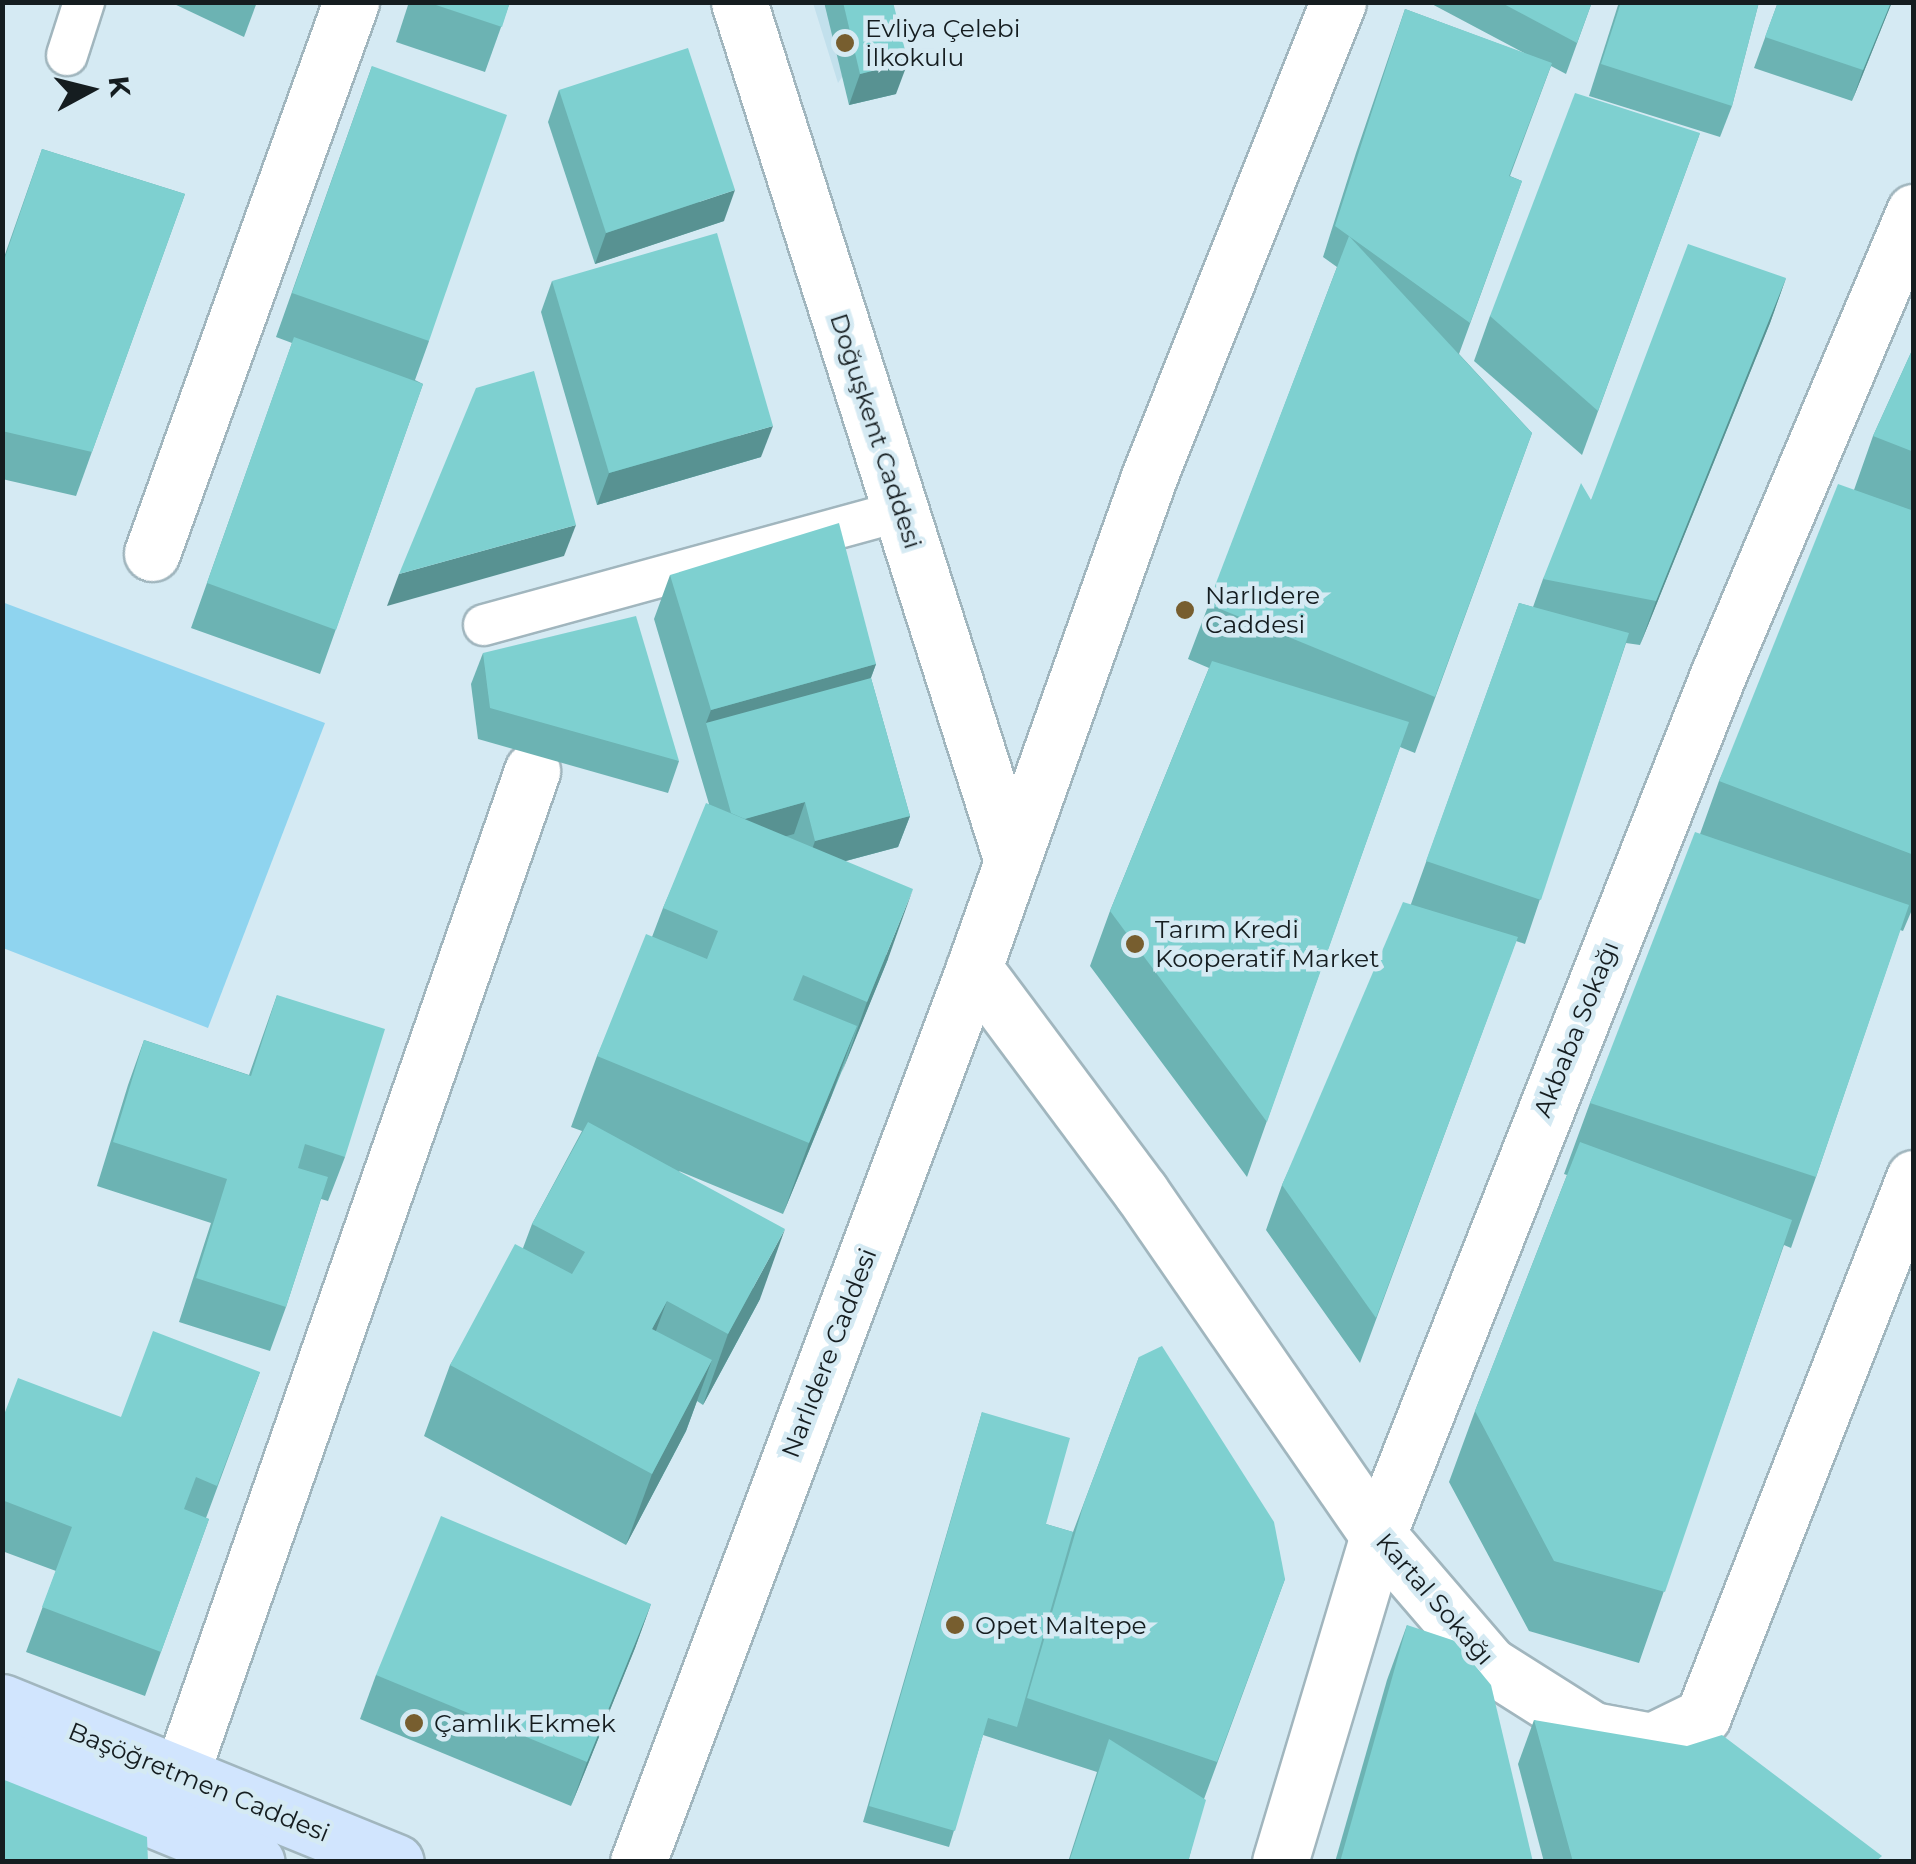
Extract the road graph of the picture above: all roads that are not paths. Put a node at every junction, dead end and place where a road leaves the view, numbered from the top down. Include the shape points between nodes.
1 (84, 2) edge
2 (351, 2) edge
3 (739, 2) edge
4 (1338, 2) edge
5 (66, 54) dead end
6 (1914, 212) edge
7 (901, 511) junction
8 (152, 553) dead end
9 (484, 625) dead end
10 (532, 771) dead end
11 (1012, 860) junction
12 (974, 968) junction
13 (1914, 1178) edge
14 (1378, 1535) junction
15 (2, 1702) edge
16 (2, 1758) edge
17 (181, 1774) junction
18 (257, 1862) edge
19 (396, 1862) edge
20 (638, 1862) edge
21 (1280, 1862) edge

1 - 5 lane
2 - 8 street
3 - 7 street, Doğuşkent Caddesi
4 - 11 street, Narlıdere Caddesi via 1149,477
6 - 14 street, Akbaba Sokağı via 1674,783
7 - 9 lane
7 - 11 street, Doğuşkent Caddesi
10 - 17 street
11 - 12 street, Narlıdere Caddesi
12 - 14 street, Kartal Sokağı via 1141,1192
12 - 20 street, Narlıdere Caddesi
13 - 14 street, Kartal Sokağı via 1703,1716 1652,1741 1594,1730 1490,1665
14 - 21 street, Akbaba Sokağı
15 - 17 main road, Başöğretmen Caddesi
16 - 18 main road, Başöğretmen Caddesi
17 - 19 main road, Başöğretmen Caddesi

